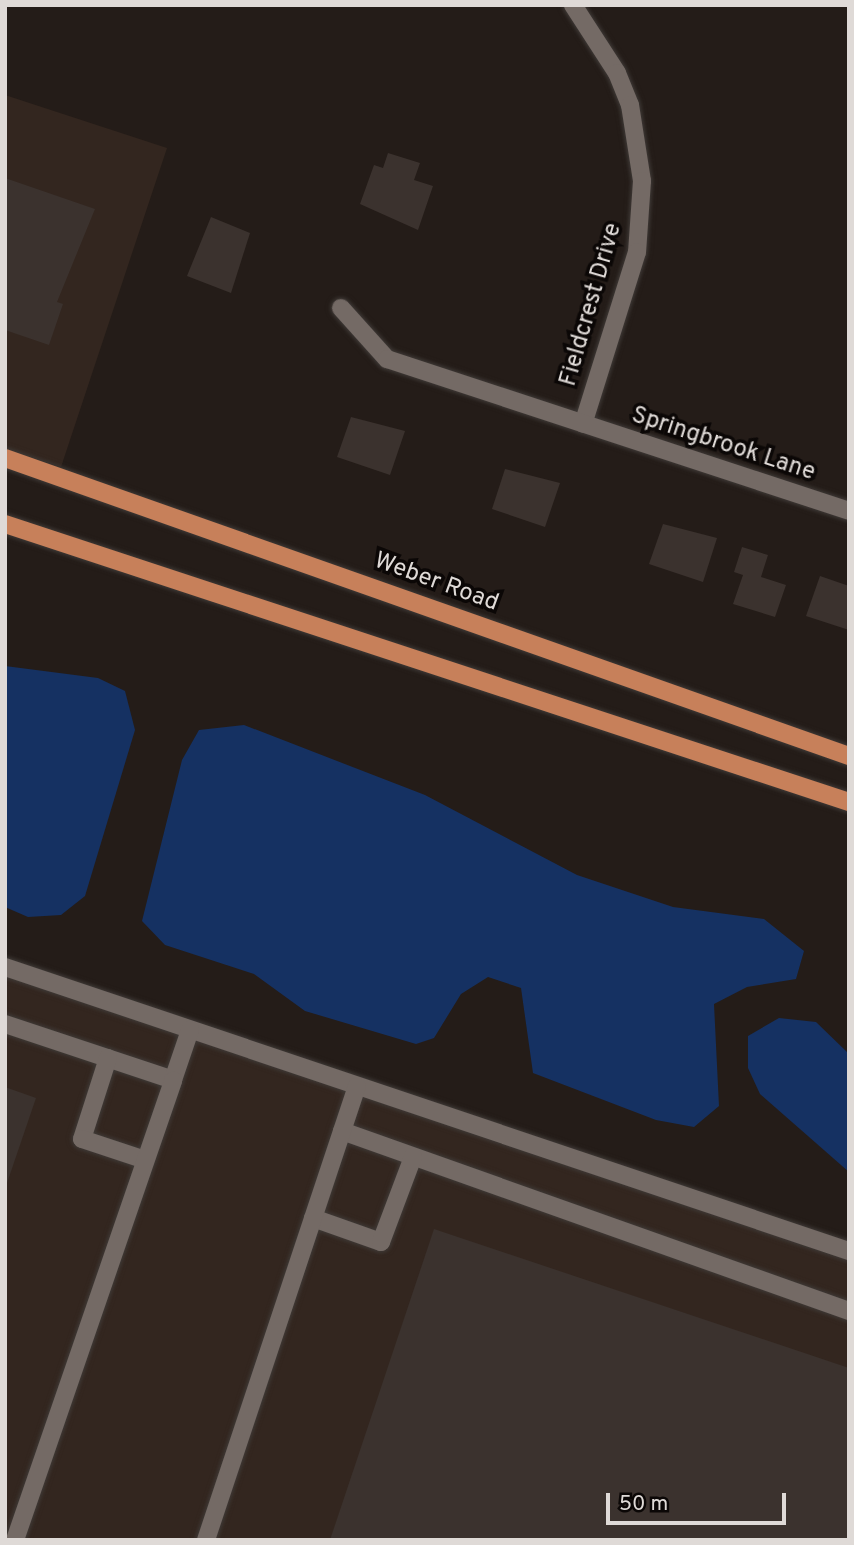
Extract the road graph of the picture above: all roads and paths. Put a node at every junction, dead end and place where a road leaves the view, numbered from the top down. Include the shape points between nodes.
1 (573, 5) edge
2 (341, 308) dead end
3 (583, 424) junction
4 (5, 458) edge
5 (849, 511) edge
6 (5, 524) edge
7 (849, 756) edge
8 (849, 802) edge
9 (5, 967) edge
10 (5, 1024) edge
11 (190, 1030) junction
12 (108, 1058) junction
13 (173, 1080) junction
14 (357, 1086) junction
15 (342, 1131) junction
16 (413, 1157) junction
17 (145, 1160) junction
18 (313, 1218) junction
19 (849, 1251) edge
20 (849, 1311) edge
21 (15, 1540) edge
22 (206, 1540) edge

1 - 3 street, Fieldcrest Drive via 617,73 630,105 642,181 637,252
2 - 3 street, Springbrook Lane via 387,359
3 - 5 street, Springbrook Lane
4 - 7 main road, Weber Road
6 - 8 main road
9 - 11 street
10 - 12 street
11 - 13 street
11 - 14 street
12 - 13 street
12 - 17 street via 82,1139
13 - 17 street
14 - 15 street
14 - 19 street
15 - 16 street
15 - 18 street
16 - 18 street via 381,1242
16 - 20 street
17 - 21 street
18 - 22 street

